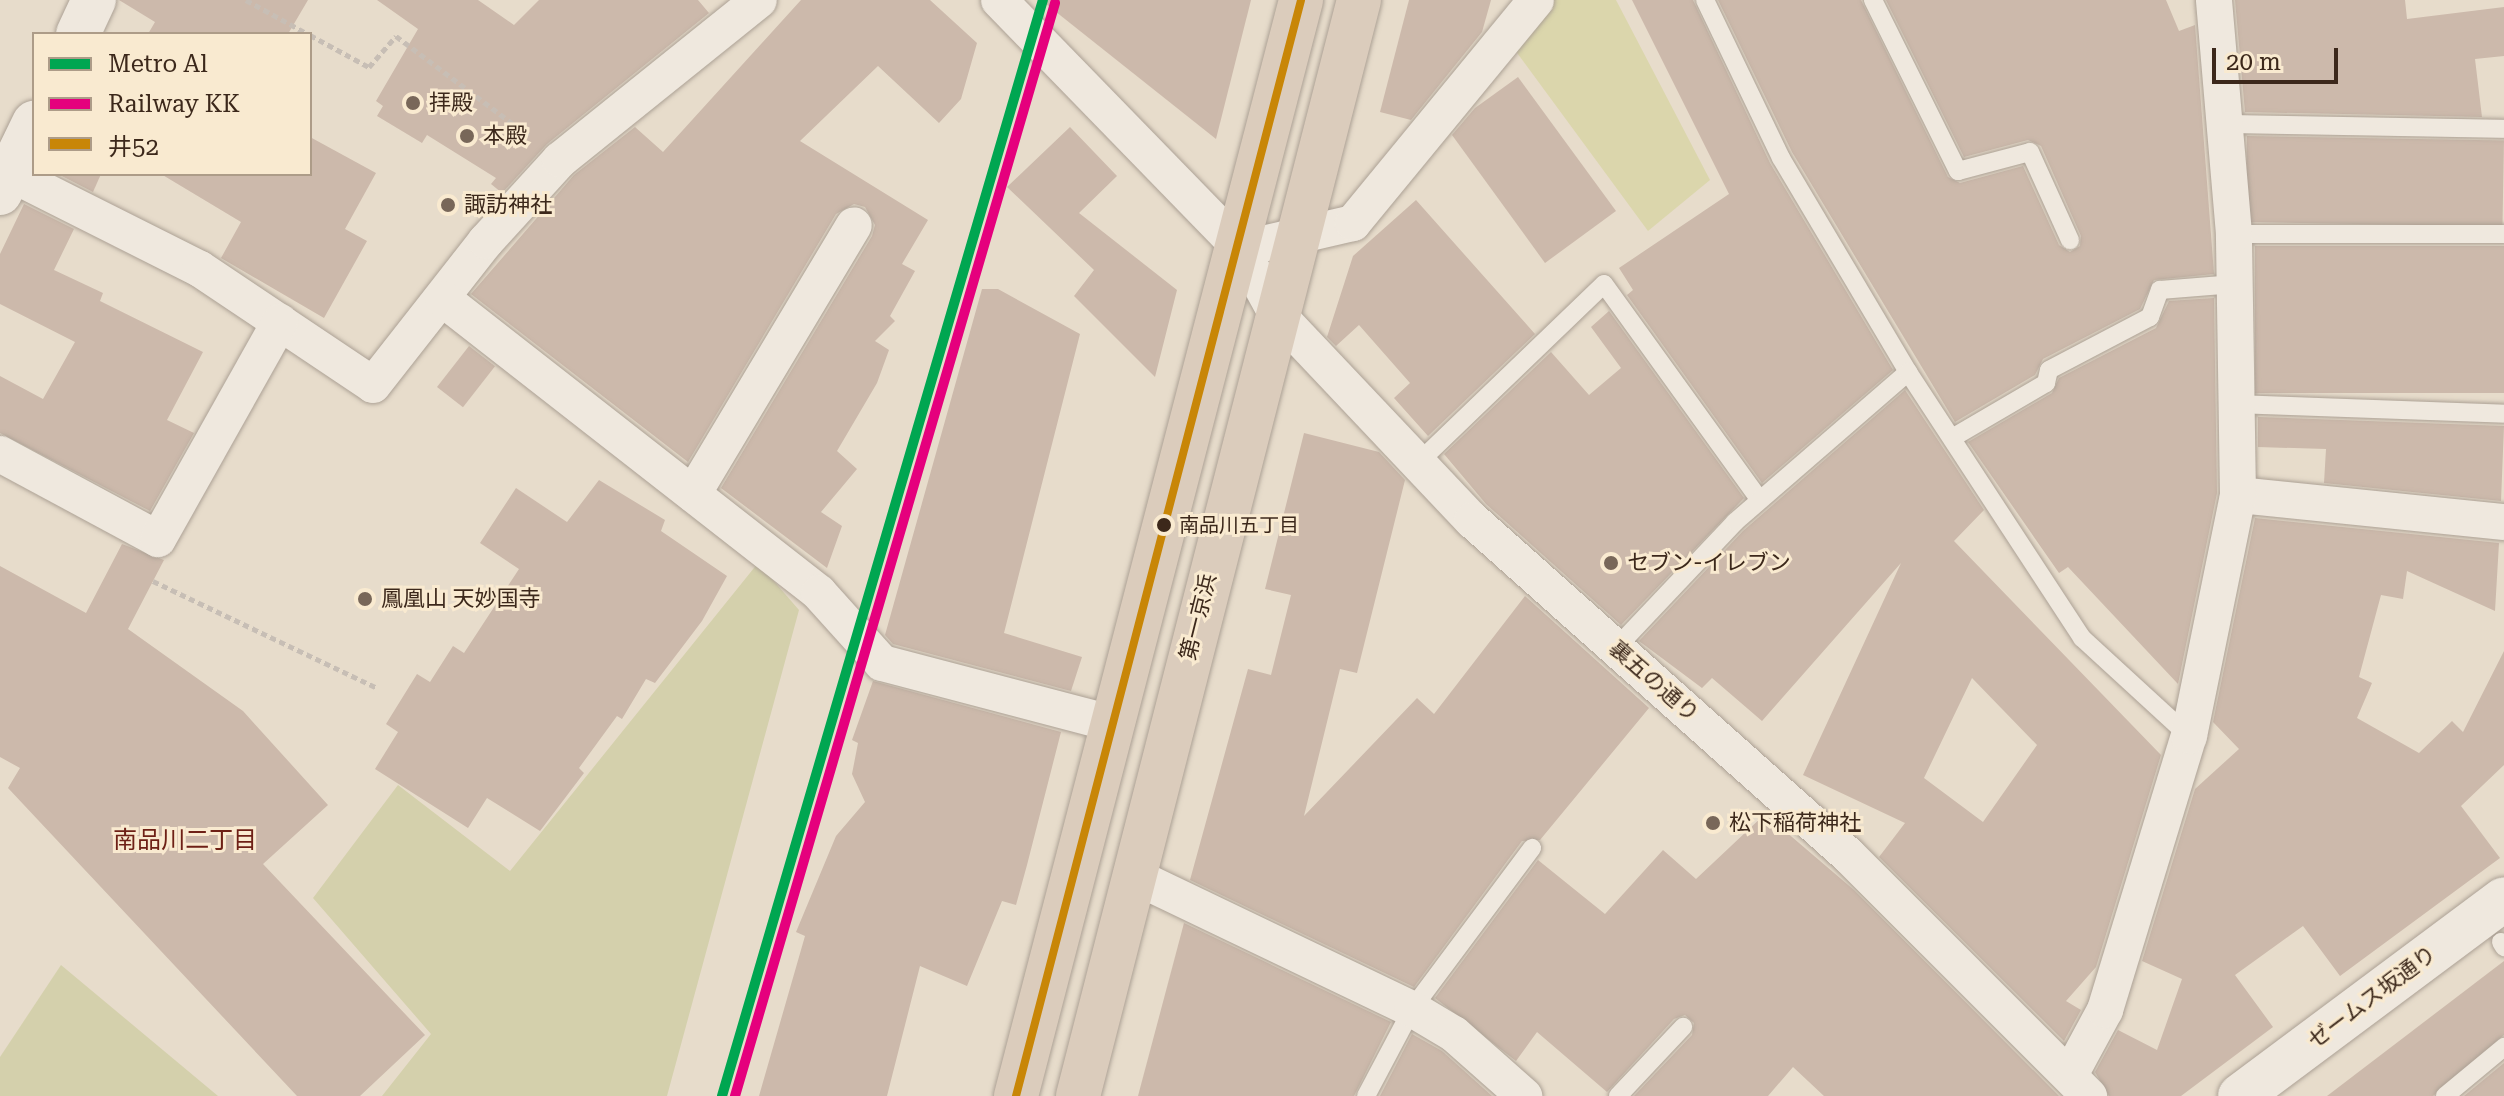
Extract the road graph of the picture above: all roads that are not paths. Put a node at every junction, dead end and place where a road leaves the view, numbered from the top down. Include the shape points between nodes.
1 (94, 0) edge
2 (759, 0) edge
3 (999, 0) edge
4 (1301, 0) edge
5 (1359, 0) edge
6 (1536, 0) edge
7 (1705, 0) edge
8 (1873, 0) edge
9 (2214, 0) edge
10 (79, 32) edge
11 (2225, 124) junction
12 (32, 127) edge
13 (2504, 129) edge
14 (5, 183) edge
15 (854, 225) dead end
16 (2234, 234) junction
17 (2504, 234) edge
18 (1296, 239) junction
19 (2070, 240) dead end
20 (1241, 249) junction
21 (2235, 284) junction
22 (443, 299) junction
23 (1276, 313) junction
24 (280, 322) junction
25 (1908, 372) junction
26 (2237, 404) junction
27 (2504, 414) edge
28 (1952, 438) junction
29 (0, 454) edge
30 (1420, 461) junction
31 (693, 494) junction
32 (2238, 495) junction
33 (1760, 500) junction
34 (2504, 522) edge
35 (1616, 648) junction
36 (1114, 724) junction
37 (2189, 736) junction
38 (1532, 848) dead end
39 (1132, 875) junction
40 (2504, 899) edge
41 (1412, 1009) junction
42 (1683, 1027) dead end
43 (2504, 1047) edge
44 (2080, 1085) edge
45 (1016, 1096) edge
46 (1078, 1096) edge
47 (1366, 1096) edge
48 (1524, 1096) edge
49 (1618, 1096) edge
50 (2240, 1096) edge
51 (2445, 1096) edge

1 - 10 street
2 - 22 street via 560,160
3 - 20 street, 裏五の通り
4 - 20 highway
5 - 18 highway, 第一京浜
6 - 18 street via 1353,223
7 - 25 lane via 1781,158
8 - 19 lane via 1958,171 2030,152
9 - 11 street
11 - 13 lane
11 - 16 street
12 - 14 street
14 - 24 street via 200,269
15 - 31 street
16 - 17 lane
16 - 21 street
18 - 20 street
18 - 23 highway, 第一京浜
20 - 23 street, 裏五の通り
20 - 36 highway
21 - 26 street
21 - 28 lane via 2160,290 2150,317 2049,370 2046,383
22 - 24 street via 373,385
22 - 31 street
23 - 30 street, 裏五の通り
23 - 39 highway, 第一京浜
24 - 29 street via 158,539
25 - 28 lane
25 - 33 lane
26 - 27 lane
26 - 32 street
28 - 37 lane via 2082,638
30 - 33 lane via 1604,284
30 - 35 street, 裏五の通り via 1472,520
31 - 36 street via 819,593 882,663
32 - 34 street
32 - 37 street
33 - 35 lane
35 - 44 street, 裏五の通り via 1848,855
36 - 45 highway
37 - 44 street
38 - 41 lane
39 - 41 street
39 - 46 highway, 第一京浜
40 - 50 street, ゼームス坂通り
41 - 47 lane
41 - 48 street via 1454,1034
42 - 49 lane
43 - 51 lane

